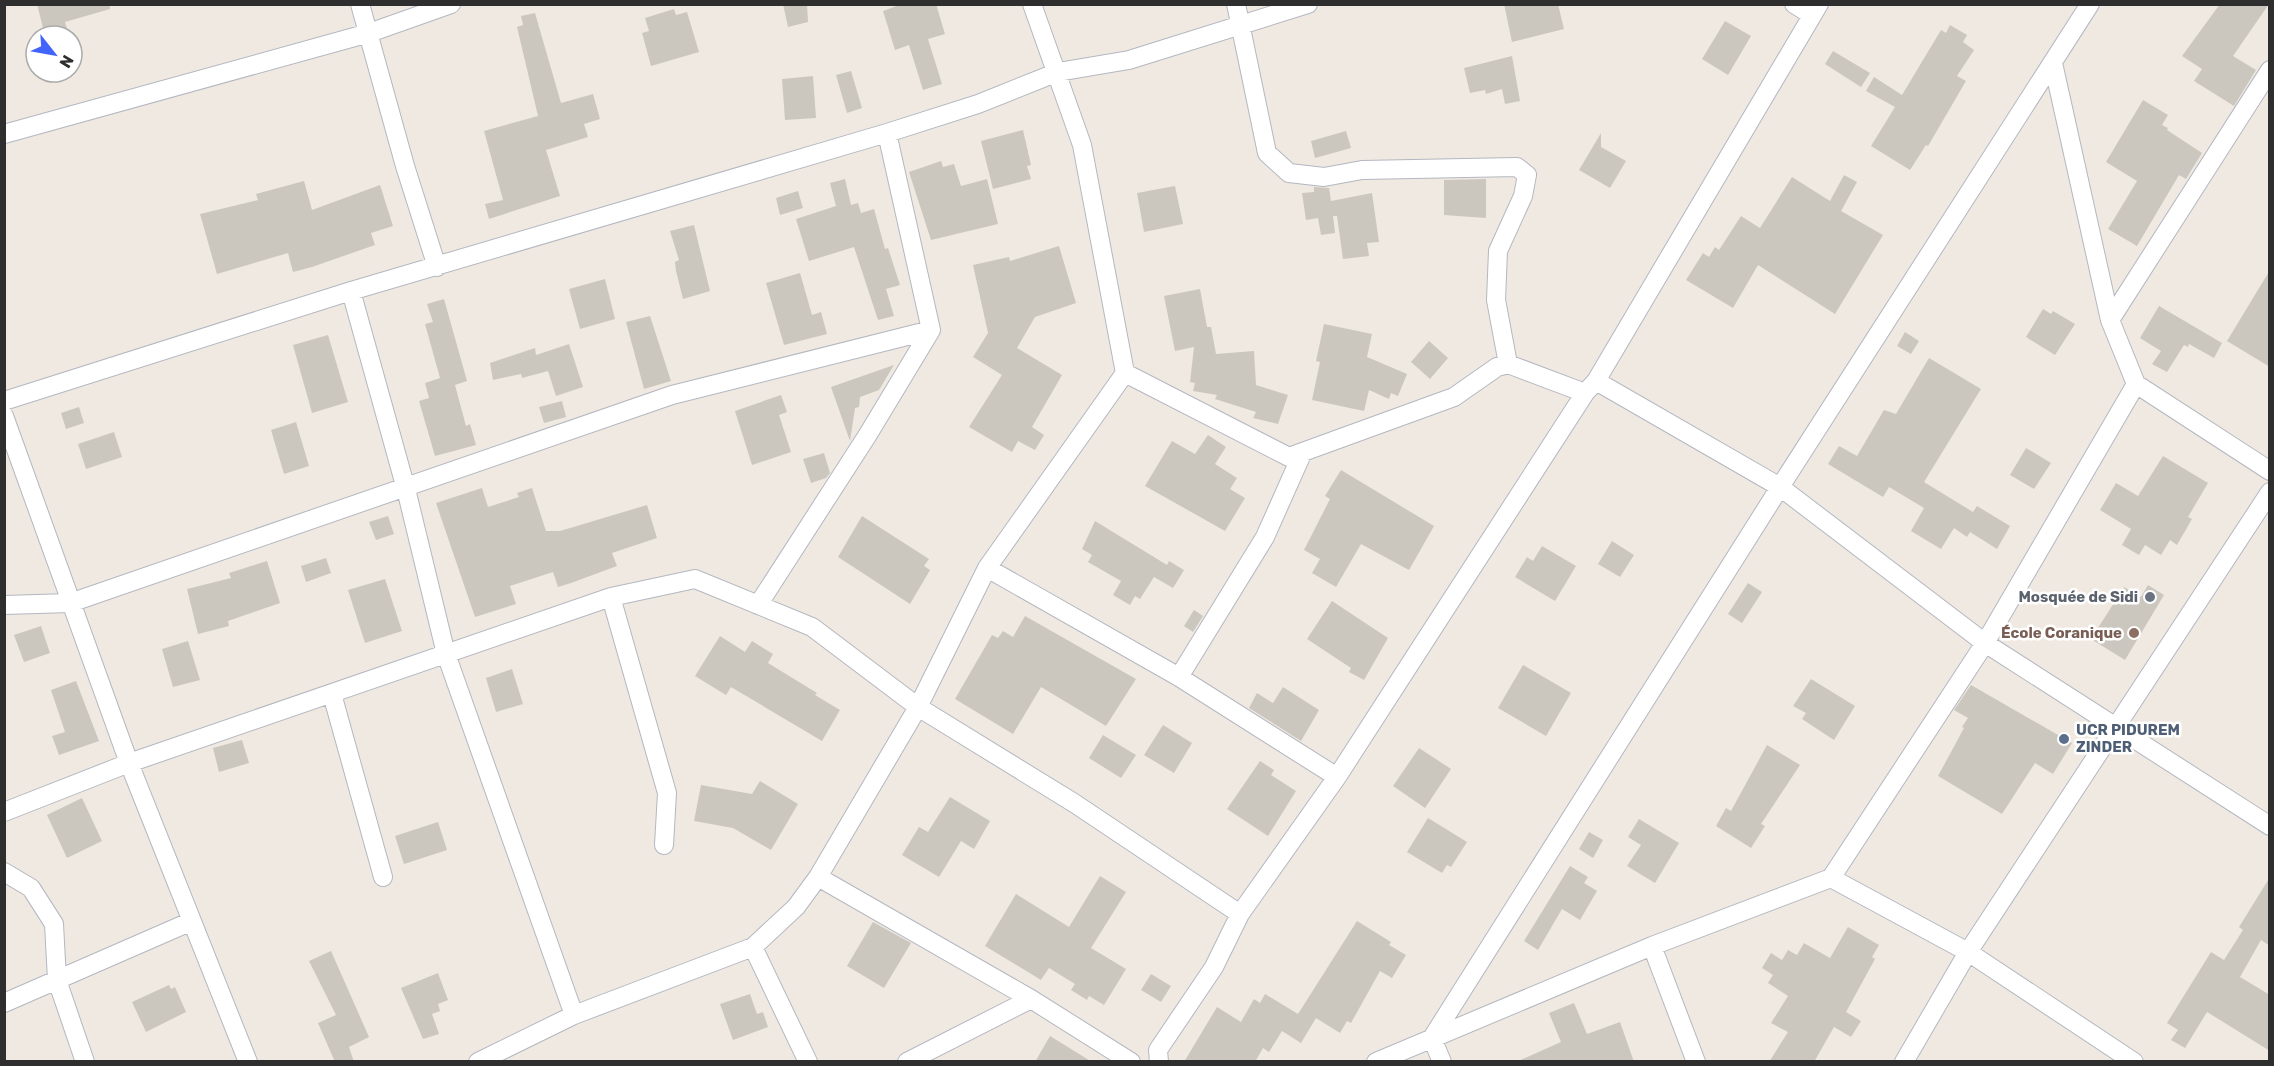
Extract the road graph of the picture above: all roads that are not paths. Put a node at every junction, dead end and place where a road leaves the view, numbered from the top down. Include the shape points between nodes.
1 (360, 4) edge
2 (451, 4) edge
3 (1032, 4) edge
4 (1236, 4) edge
5 (1308, 4) edge
6 (1794, 4) edge
7 (2090, 4) edge
8 (1816, 10) edge
9 (1242, 24) junction
10 (369, 33) junction
11 (2053, 63) junction
12 (2270, 70) edge
13 (1058, 72) junction
14 (887, 133) junction
15 (4, 134) edge
16 (437, 267) junction
17 (351, 291) junction
18 (2109, 320) junction
19 (931, 330) junction
20 (1508, 364) junction
21 (1125, 373) junction
22 (2136, 384) junction
23 (1590, 387) junction
24 (4, 401) edge
25 (4, 416) edge
26 (1302, 454) junction
27 (2270, 471) edge
28 (1780, 487) junction
29 (406, 489) junction
30 (2270, 492) edge
31 (987, 568) junction
32 (611, 597) junction
33 (70, 603) junction
34 (4, 605) edge
35 (758, 605) junction
36 (1985, 643) junction
37 (446, 654) junction
38 (1179, 677) junction
39 (332, 694) junction
40 (918, 706) junction
41 (2117, 727) junction
42 (129, 763) junction
43 (1337, 777) junction
44 (4, 812) edge
45 (2270, 826) edge
46 (664, 845) dead end
47 (4, 872) edge
48 (383, 877) dead end
49 (818, 877) junction
50 (1831, 878) junction
51 (1240, 914) junction
52 (192, 921) junction
53 (1652, 946) junction
54 (753, 947) junction
55 (1968, 952) junction
56 (57, 980) junction
57 (1031, 999) junction
58 (4, 1003) edge
59 (574, 1015) junction
60 (1432, 1038) junction
61 (1156, 1058) edge
62 (85, 1062) edge
63 (248, 1062) edge
64 (478, 1062) edge
65 (808, 1062) edge
66 (907, 1062) edge
67 (1131, 1062) edge
68 (1376, 1062) edge
69 (1442, 1062) edge
70 (1696, 1062) edge
71 (1904, 1062) edge
72 (2134, 1062) edge

1 - 10 street
2 - 10 street
3 - 13 street
4 - 9 street
5 - 9 street
6 - 8 street
7 - 11 street
8 - 23 street
9 - 13 street via 1129,60
9 - 20 street via 1267,153 1289,173 1324,177 1362,170 1517,167 1527,175 1523,196 1498,251 1496,300
10 - 15 street
10 - 16 street
11 - 18 street
11 - 28 street
12 - 18 street
13 - 14 street via 978,104
13 - 21 street via 1082,145
14 - 16 street
14 - 19 street
16 - 17 street
17 - 24 street
17 - 29 street
18 - 22 street
19 - 29 street via 672,395
19 - 35 street
20 - 23 street
20 - 26 street via 1497,367 1454,396
21 - 26 street via 1289,458
21 - 31 street
22 - 27 street
22 - 36 street
23 - 28 street
23 - 43 street
25 - 33 street
26 - 38 street via 1264,537
28 - 36 street
28 - 60 street
29 - 33 street
29 - 37 street
30 - 41 street
31 - 38 street
31 - 40 street
32 - 35 street via 695,579
32 - 37 street
32 - 46 street via 667,792
33 - 34 street
33 - 42 street
35 - 40 street via 812,627
36 - 41 street
36 - 50 street
37 - 39 street
37 - 59 street
38 - 43 street
39 - 42 street
39 - 48 street
40 - 49 street
40 - 51 street via 1074,803
41 - 45 street
41 - 55 street
42 - 44 street
42 - 52 street
43 - 51 street
47 - 56 street via 31,888 54,924
49 - 54 street via 796,907
49 - 57 street
50 - 53 street
50 - 55 street
51 - 61 street via 1214,967
52 - 56 street
52 - 63 street
53 - 60 street
53 - 70 street
54 - 59 street
54 - 65 street
55 - 71 street
55 - 72 street
56 - 58 street
56 - 62 street
57 - 66 street
57 - 67 street
59 - 64 street
60 - 68 street
60 - 69 street

